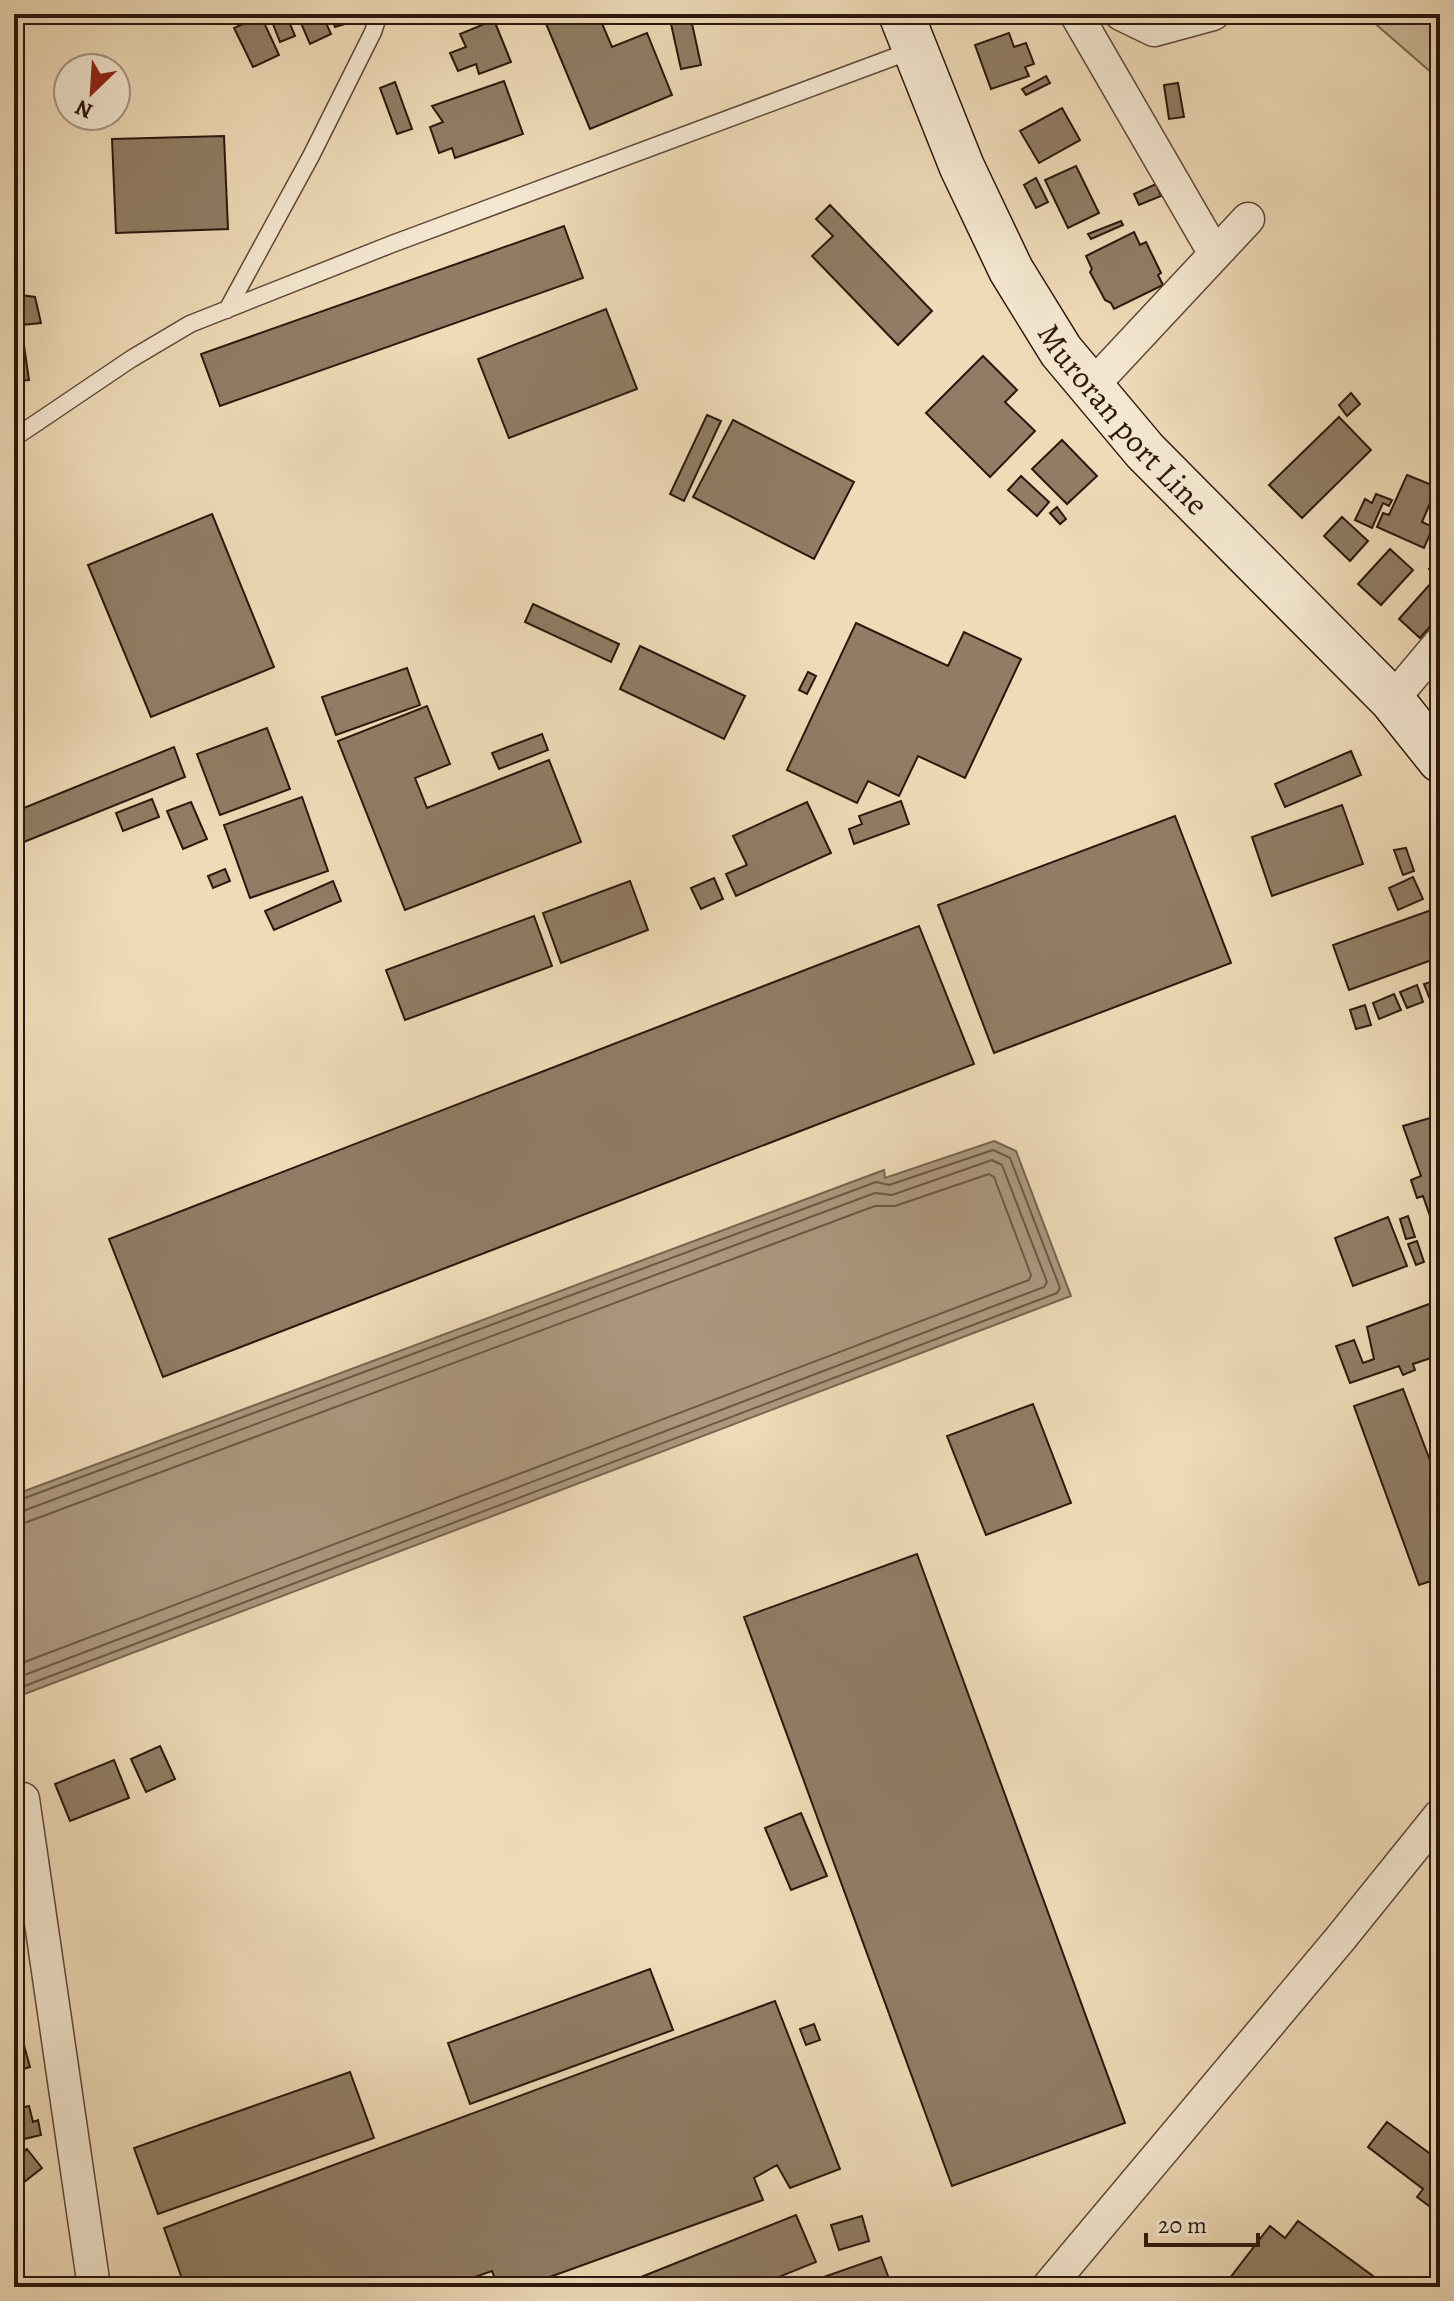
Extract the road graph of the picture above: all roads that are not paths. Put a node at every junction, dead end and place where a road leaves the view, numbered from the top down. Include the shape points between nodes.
1 (379, 14) edge
2 (1076, 14) edge
3 (1121, 14) edge
4 (1213, 14) edge
5 (908, 32) edge
6 (1248, 219) dead end
7 (1215, 254) junction
8 (227, 310) junction
9 (1091, 387) junction
10 (14, 438) edge
11 (1440, 643) edge
12 (1392, 700) junction
13 (1440, 760) edge
14 (23, 1799) dead end
15 (1440, 1815) edge
16 (94, 2287) edge
17 (1048, 2287) edge

1 - 8 lane via 311,156
2 - 7 street
3 - 4 street via 1154,30
5 - 8 lane
5 - 9 main road, Muroran port Line via 962,167 1011,270 1061,351
6 - 7 street
7 - 9 street
8 - 10 lane via 142,352
9 - 12 main road, Muroran port Line via 1145,451
11 - 12 street
12 - 13 main road, Muroran port Line
14 - 16 street
15 - 17 street

